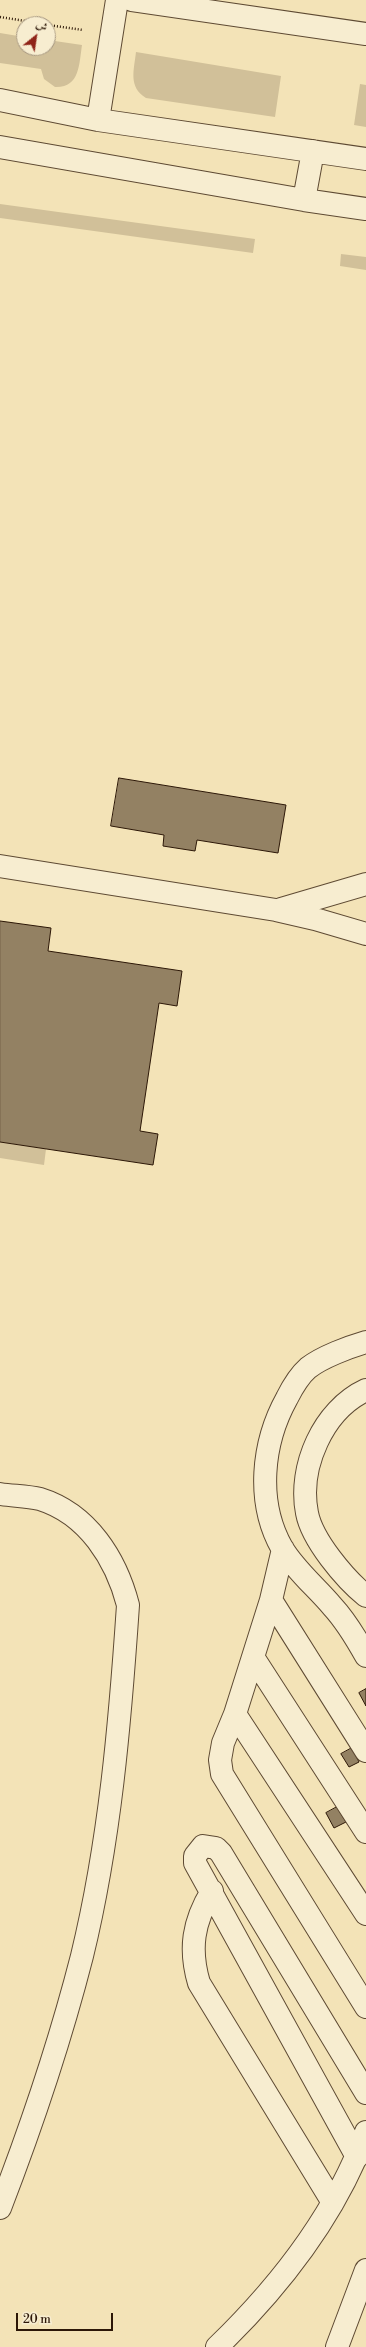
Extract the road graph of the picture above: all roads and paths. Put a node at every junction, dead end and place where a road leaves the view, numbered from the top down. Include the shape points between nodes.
1 (117, 0) edge
2 (132, 0) edge
3 (0, 17) edge
4 (16, 20) edge
5 (56, 26) edge
6 (366, 34) edge
7 (111, 35) junction
8 (0, 100) edge
9 (98, 120) junction
10 (0, 147) edge
11 (313, 151) junction
12 (366, 159) edge
13 (304, 200) junction
14 (366, 209) edge
15 (0, 866) edge
16 (366, 884) edge
17 (276, 910) junction
18 (366, 934) edge
19 (366, 1342) edge
20 (366, 1390) edge
21 (0, 1494) edge
22 (283, 1549) junction
23 (366, 1596) edge
24 (271, 1600) junction
25 (366, 1656) edge
26 (253, 1657) junction
27 (235, 1714) junction
28 (366, 1751) edge
29 (366, 1832) edge
30 (212, 1891) junction
31 (366, 1914) edge
32 (366, 2007) edge
33 (366, 2093) edge
34 (366, 2132) edge
35 (357, 2157) junction
36 (332, 2201) junction
37 (0, 2208) edge
38 (366, 2270) edge
39 (217, 2347) edge
40 (337, 2347) edge

1 - 7 lane
2 - 6 lane
3 - 4 path
5 - 7 path
7 - 9 lane
8 - 9 lane
9 - 11 lane
10 - 13 lane
11 - 12 lane
11 - 13 lane
13 - 14 lane
15 - 17 lane
16 - 17 lane
17 - 18 lane
19 - 22 lane via 343,1350 308,1368 290,1391 280,1411 272,1432 265,1477 267,1504 273,1529
20 - 23 lane via 340,1408 325,1426 312,1453 305,1489 307,1514 314,1532 337,1565
21 - 37 lane via 39,1499 61,1509 81,1523 112,1559 122,1581 128,1605 114,1777 82,1955 31,2127
22 - 24 lane
22 - 25 lane via 333,1607 353,1633
24 - 26 lane
24 - 28 lane
26 - 27 lane
26 - 29 lane
27 - 31 lane
27 - 32 lane via 223,1743 220,1760 222,1774
30 - 33 lane via 195,1862 195,1856 204,1846 216,1848 221,1853
30 - 35 lane
30 - 36 lane via 195,1926 192,1945 199,1983
34 - 35 lane
35 - 36 lane
36 - 39 lane via 310,2240 279,2281
38 - 40 lane

